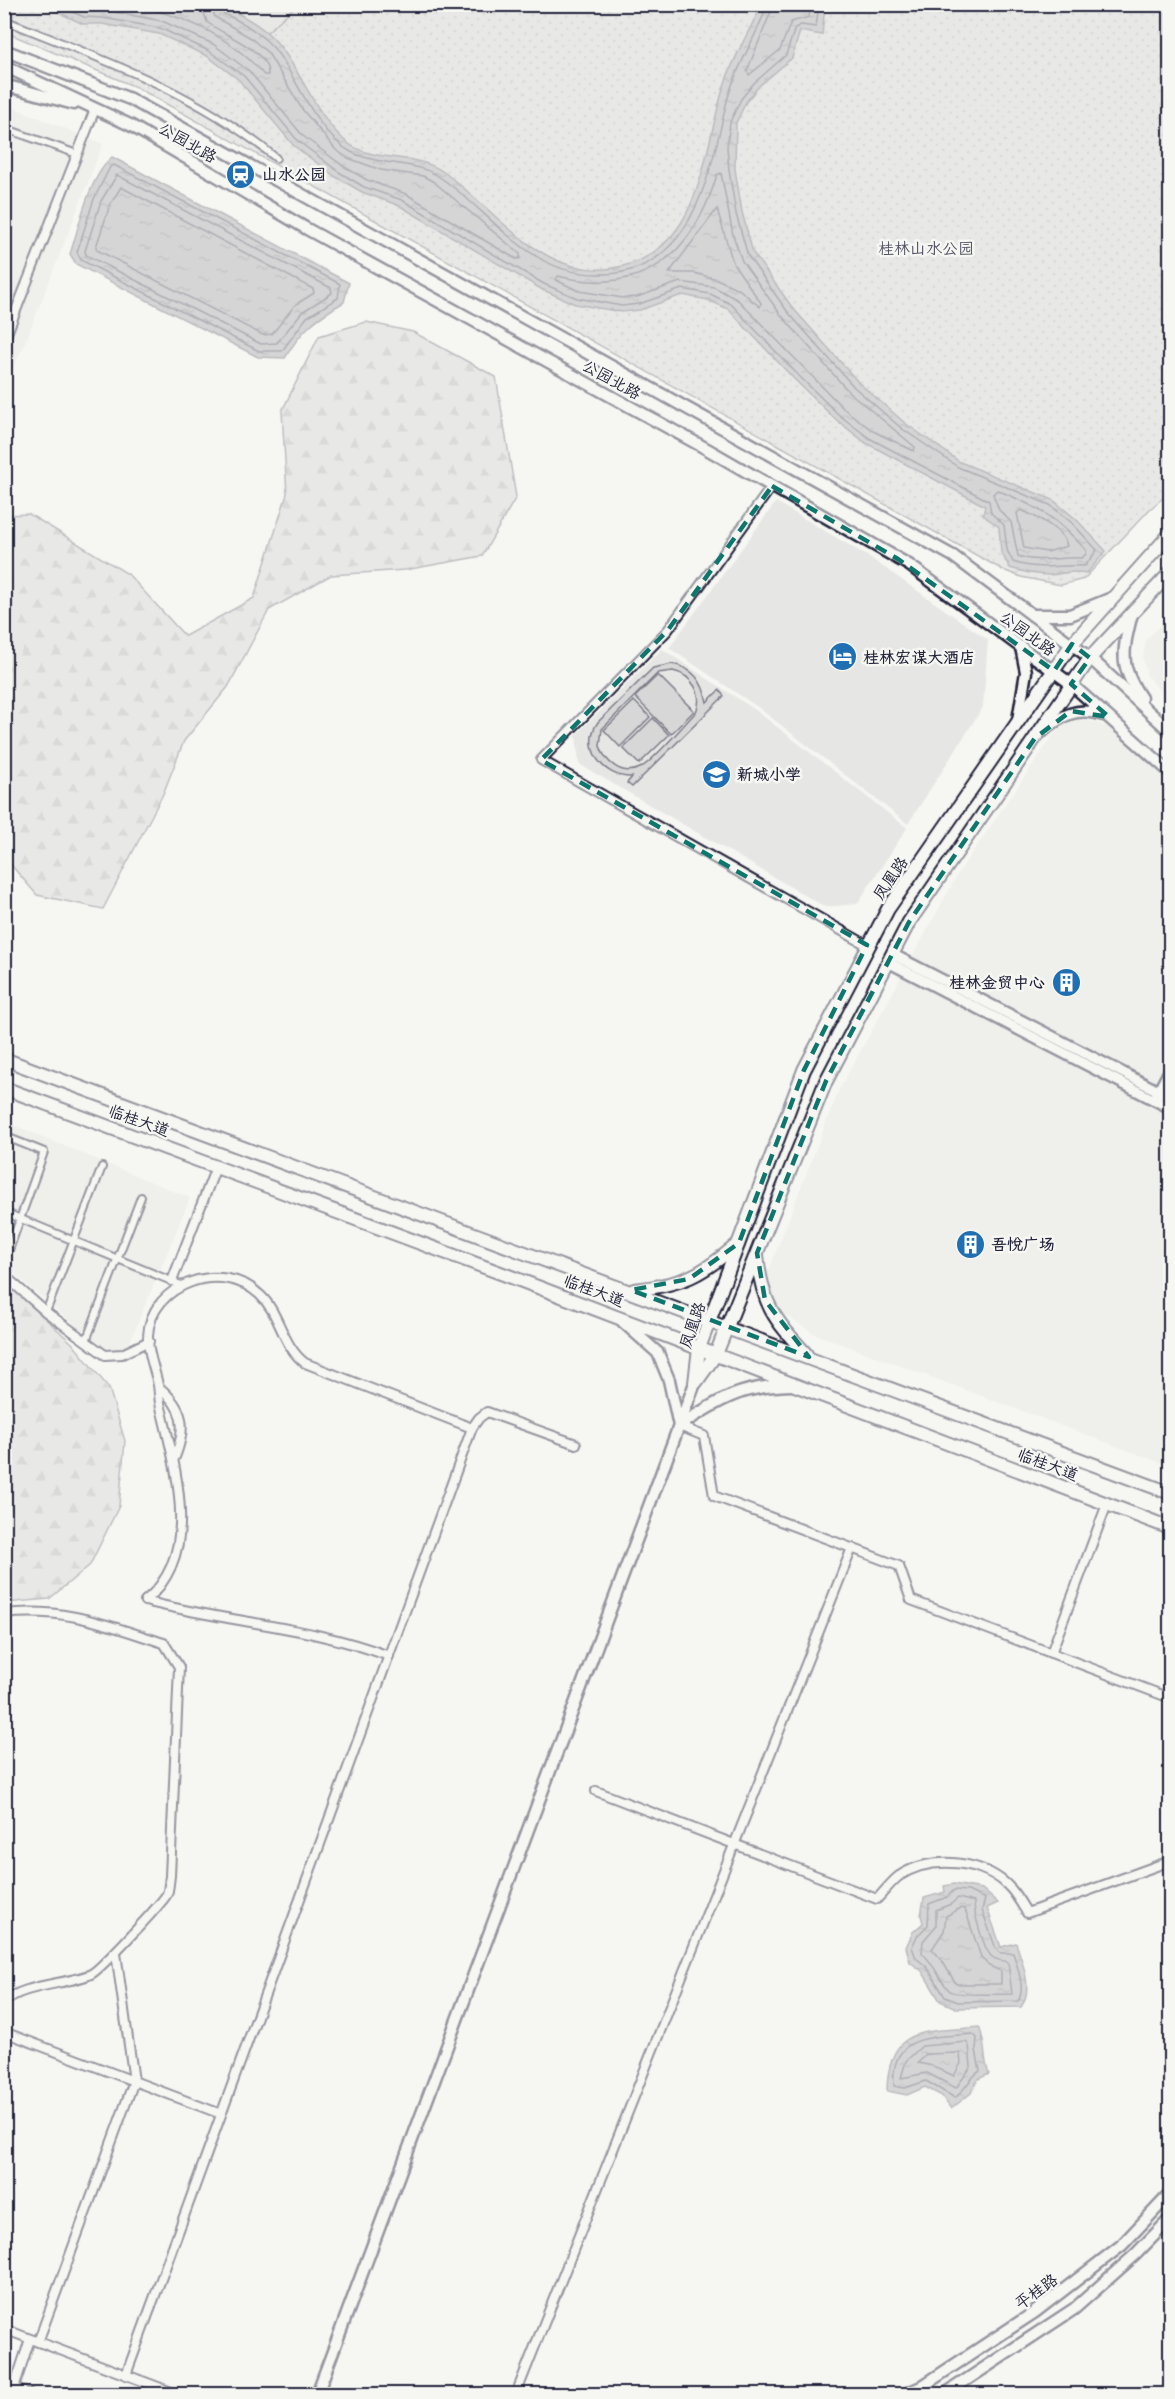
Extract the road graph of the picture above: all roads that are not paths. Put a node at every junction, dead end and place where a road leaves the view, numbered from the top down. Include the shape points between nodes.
1 (4, 20) edge
2 (4, 50) edge
3 (4, 66) edge
4 (4, 85) edge
5 (95, 109) junction
6 (4, 128) edge
7 (77, 154) junction
8 (276, 158) dead end
9 (4, 341) edge
10 (772, 486) junction
11 (1170, 534) edge
12 (1170, 573) edge
13 (1115, 597) junction
14 (1132, 613) junction
15 (1032, 615) junction
16 (1072, 644) junction
17 (1021, 647) junction
18 (1090, 658) junction
19 (1054, 671) junction
20 (1071, 684) junction
21 (1152, 714) junction
22 (1108, 717) junction
23 (1016, 725) junction
24 (1170, 731) edge
25 (1035, 738) junction
26 (1170, 772) edge
27 (867, 945) junction
28 (890, 958) junction
29 (4, 1059) edge
30 (1170, 1069) edge
31 (1170, 1086) edge
32 (4, 1088) edge
33 (1162, 1098) edge
34 (1170, 1108) edge
35 (4, 1136) edge
36 (102, 1167) dead end
37 (216, 1167) junction
38 (141, 1197) dead end
39 (4, 1212) edge
40 (20, 1218) junction
41 (739, 1243) junction
42 (9, 1250) dead end
43 (757, 1253) junction
44 (4, 1275) edge
45 (172, 1281) junction
46 (181, 1285) junction
47 (631, 1290) junction
48 (46, 1312) junction
49 (616, 1316) junction
50 (710, 1320) junction
51 (727, 1326) junction
52 (86, 1341) junction
53 (149, 1341) junction
54 (699, 1348) junction
55 (716, 1354) junction
56 (809, 1357) junction
57 (695, 1383) junction
58 (794, 1385) junction
59 (159, 1387) junction
60 (679, 1426) junction
61 (472, 1428) junction
62 (576, 1444) dead end
63 (174, 1457) junction
64 (1170, 1493) edge
65 (1107, 1504) junction
66 (1170, 1528) edge
67 (852, 1548) junction
68 (4, 1614) edge
69 (1051, 1653) junction
70 (388, 1656) junction
71 (1170, 1698) edge
72 (596, 1791) dead end
73 (734, 1844) junction
74 (1170, 1862) edge
75 (116, 1953) junction
76 (4, 2003) edge
77 (4, 2032) edge
78 (134, 2081) junction
79 (221, 2114) junction
80 (1170, 2193) edge
81 (1170, 2219) edge
82 (4, 2329) edge
83 (34, 2340) junction
84 (126, 2375) junction
85 (4, 2385) edge
86 (13, 2391) edge
87 (923, 2391) edge
88 (30, 2394) edge
89 (177, 2394) edge
90 (317, 2394) edge
91 (516, 2394) edge
92 (905, 2394) edge
93 (945, 2394) edge

1 - 8 street via 155,81
2 - 15 main road, 公园北路 via 130,99 953,556
3 - 5 main road, 公园北路
4 - 5 main road
5 - 7 street
5 - 10 main road, 公园北路 via 130,125 307,229
6 - 7 street
7 - 9 street
10 - 17 main road, 公园北路 via 909,565
10 - 27 street via 668,630 541,759
11 - 13 main road, 凤凰路
12 - 14 main road, 凤凰路
13 - 15 main road via 1070,615
13 - 16 main road, 凤凰路
14 - 18 main road, 凤凰路
14 - 21 main road via 1124,656 1127,678
15 - 16 main road, 公园北路
16 - 18 main road, 公园北路
16 - 19 main road, 凤凰路
17 - 19 main road, 公园北路
17 - 23 main road via 1025,693
18 - 20 main road, 凤凰路
18 - 21 main road, 公园北路
19 - 20 main road, 公园北路
19 - 23 main road, 凤凰路
20 - 22 main road, 公园北路
20 - 25 main road, 凤凰路
21 - 24 main road, 公园北路
22 - 25 main road via 1092,711 1071,711
22 - 26 main road, 公园北路
23 - 27 main road, 凤凰路
25 - 28 main road, 凤凰路 via 909,922
27 - 41 main road, 凤凰路 via 804,1070
28 - 33 street
28 - 43 main road, 凤凰路 via 826,1081
29 - 47 main road, 临桂大道
30 - 33 street
31 - 33 street
32 - 37 main road, 临桂大道
33 - 34 street
35 - 40 street via 44,1152
36 - 48 street
37 - 45 street
37 - 49 main road, 临桂大道
38 - 52 street
39 - 40 street
40 - 42 street
40 - 45 street
41 - 47 main road via 689,1279 669,1286
41 - 50 main road, 凤凰路
43 - 51 main road, 凤凰路
43 - 56 main road via 765,1300 780,1325
44 - 48 street
45 - 46 street
46 - 53 street via 160,1306
46 - 61 street via 215,1279 253,1290 261,1295 293,1352 304,1363
47 - 50 main road, 临桂大道
48 - 52 street
49 - 54 main road, 临桂大道
49 - 60 main road via 658,1353 669,1380
50 - 51 main road, 临桂大道
50 - 54 main road, 凤凰路
51 - 55 main road, 凤凰路
51 - 56 main road, 临桂大道
52 - 53 street via 105,1355 113,1356
53 - 59 street
54 - 55 main road, 临桂大道
54 - 57 main road, 凤凰路
55 - 57 main road, 凤凰路
55 - 58 main road, 临桂大道
56 - 64 main road, 临桂大道
57 - 60 main road
58 - 60 main road via 734,1392
58 - 65 main road, 临桂大道
59 - 63 street
59 - 63 street via 174,1400 180,1414 182,1429
60 - 67 street via 705,1436 714,1496
60 - 90 main road
61 - 62 street via 487,1412
61 - 70 street
63 - 70 street via 178,1542 160,1586 145,1601 363,1646
65 - 66 main road, 临桂大道
65 - 69 street
67 - 69 street via 899,1566 911,1600
67 - 73 street
68 - 75 street via 36,1611 87,1619 164,1642 178,1667 166,1895
69 - 71 street
70 - 79 street
72 - 73 street
73 - 74 street via 877,1899 899,1876 912,1870 936,1864 970,1865 987,1871 1011,1889 1027,1912
73 - 91 street
75 - 76 street via 93,1973 24,1992
75 - 78 street
77 - 78 street
78 - 79 street
78 - 83 street
79 - 84 street
80 - 87 main road, 平桂路 via 1122,2245
81 - 93 main road via 1074,2309
82 - 83 street
83 - 84 street
83 - 86 street
84 - 89 street
85 - 86 street
86 - 88 street
87 - 92 main road, 平桂路

